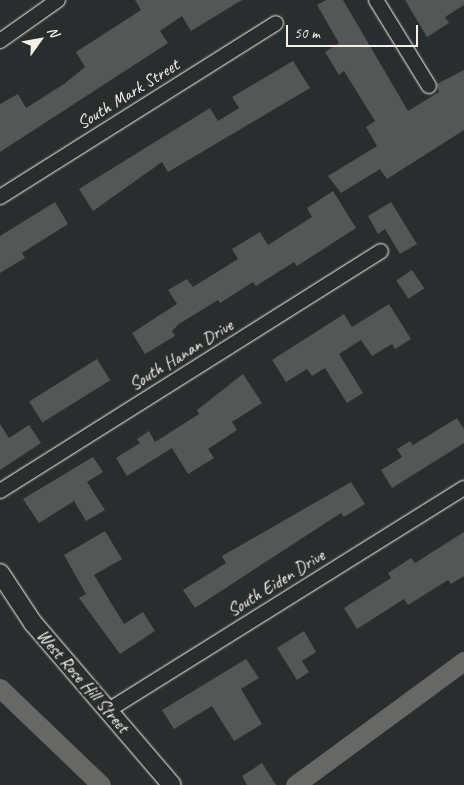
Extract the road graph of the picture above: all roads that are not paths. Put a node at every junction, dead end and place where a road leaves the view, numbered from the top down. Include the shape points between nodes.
1 (58, 0) edge
2 (376, 0) edge
3 (276, 23) dead end
4 (0, 41) edge
5 (429, 86) dead end
6 (0, 197) edge
7 (381, 251) dead end
8 (464, 488) edge
9 (0, 491) edge
10 (0, 573) edge
11 (107, 711) junction
12 (172, 785) edge

1 - 4 street
2 - 5 street
3 - 6 street, South Mark Street
7 - 9 street, South Hanan Drive
8 - 11 street, South Eiden Drive
10 - 11 street, West Rose Hill Street via 33,623
11 - 12 street, West Rose Hill Street

